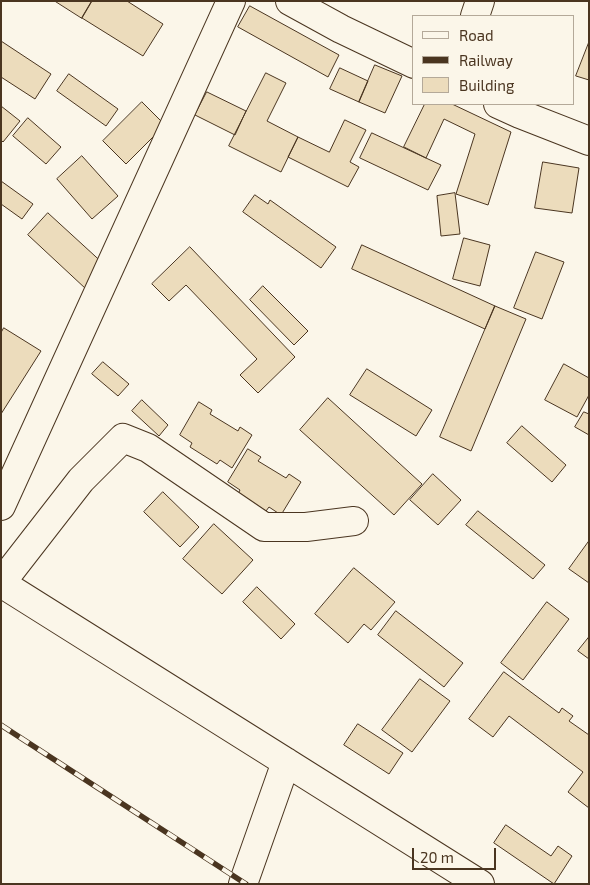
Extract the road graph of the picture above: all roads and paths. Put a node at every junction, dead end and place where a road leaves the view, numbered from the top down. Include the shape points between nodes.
1 (231, 1) edge
2 (290, 1) edge
3 (480, 1) edge
4 (475, 15) edge
5 (412, 63) edge
6 (500, 105) edge
7 (589, 141) edge
8 (1, 506) edge
9 (354, 520) dead end
10 (1, 583) edge
11 (286, 762) junction
12 (243, 884) edge
13 (480, 884) edge

1 - 8 street
2 - 5 street
3 - 4 street
6 - 7 street
9 - 10 street via 264,527 148,448 124,438 80,480
10 - 11 street
11 - 12 street
11 - 13 street

